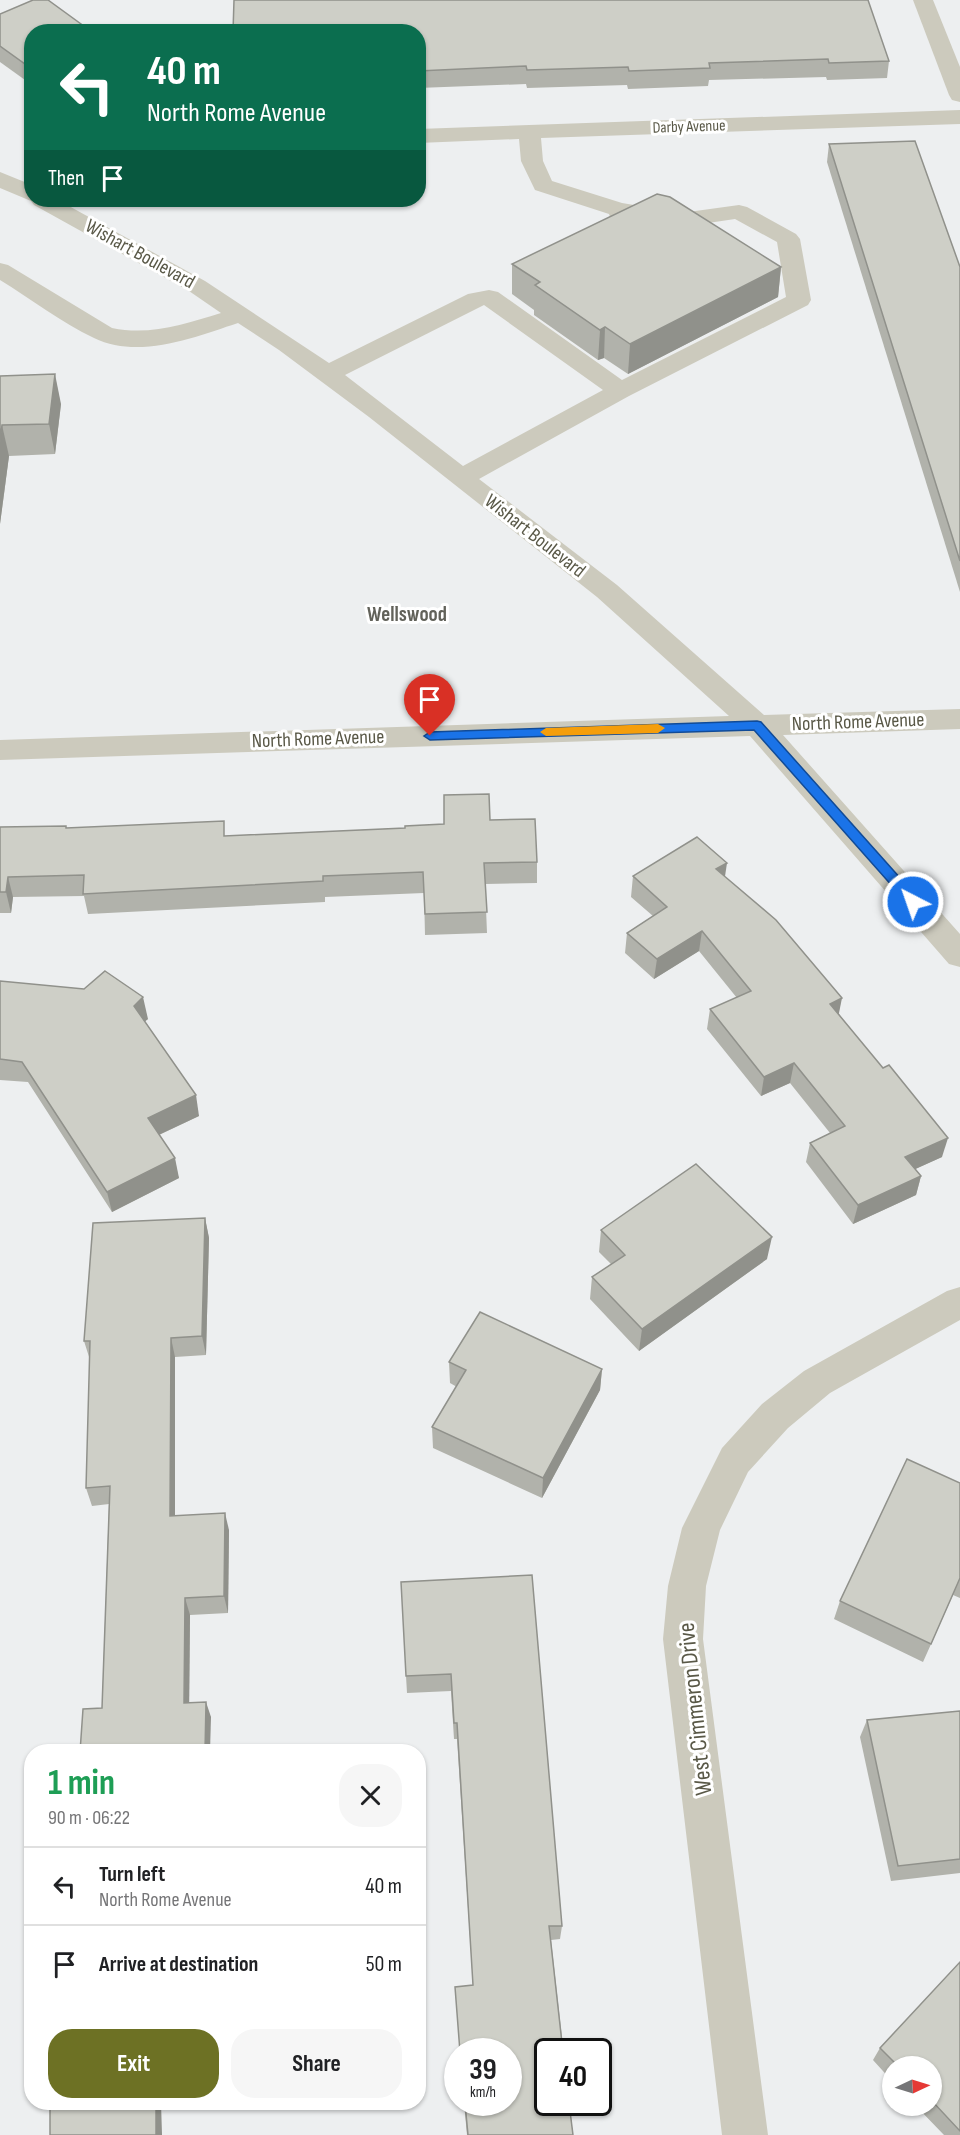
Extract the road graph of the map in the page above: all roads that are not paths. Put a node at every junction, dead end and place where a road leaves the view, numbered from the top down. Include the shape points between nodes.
1 (923, 0) edge
2 (960, 95) edge
3 (960, 117) edge
4 (530, 132) junction
5 (426, 136) edge
6 (0, 179) edge
7 (24, 190) edge
8 (58, 207) edge
9 (618, 209) junction
10 (593, 235) edge
11 (0, 270) edge
12 (242, 314) junction
13 (327, 374) junction
14 (620, 391) junction
15 (461, 478) junction
16 (960, 719) edge
17 (757, 725) junction
18 (3, 746) edge
19 (960, 955) edge
20 (960, 1302) edge
21 (745, 2135) edge

1 - 2 street
3 - 4 street, Darby Avenue
4 - 5 street, Darby Avenue
4 - 9 street via 532,161 543,185
6 - 7 street, Wishart Boulevard
8 - 12 street, Wishart Boulevard
9 - 10 street via 623,219
9 - 14 street via 681,220 739,212 788,239 799,300
11 - 12 street via 104,334 123,339 163,338
12 - 13 street, Wishart Boulevard
13 - 14 street via 496,290
13 - 15 street, Wishart Boulevard
14 - 15 street
15 - 17 street, Wishart Boulevard via 607,591
16 - 17 street, North Rome Avenue
17 - 18 street, North Rome Avenue
17 - 19 street, Wishart Boulevard
20 - 21 street, West Cimmeron Drive via 817,1382 775,1416 735,1460 700,1528 687,1586 683,1639

